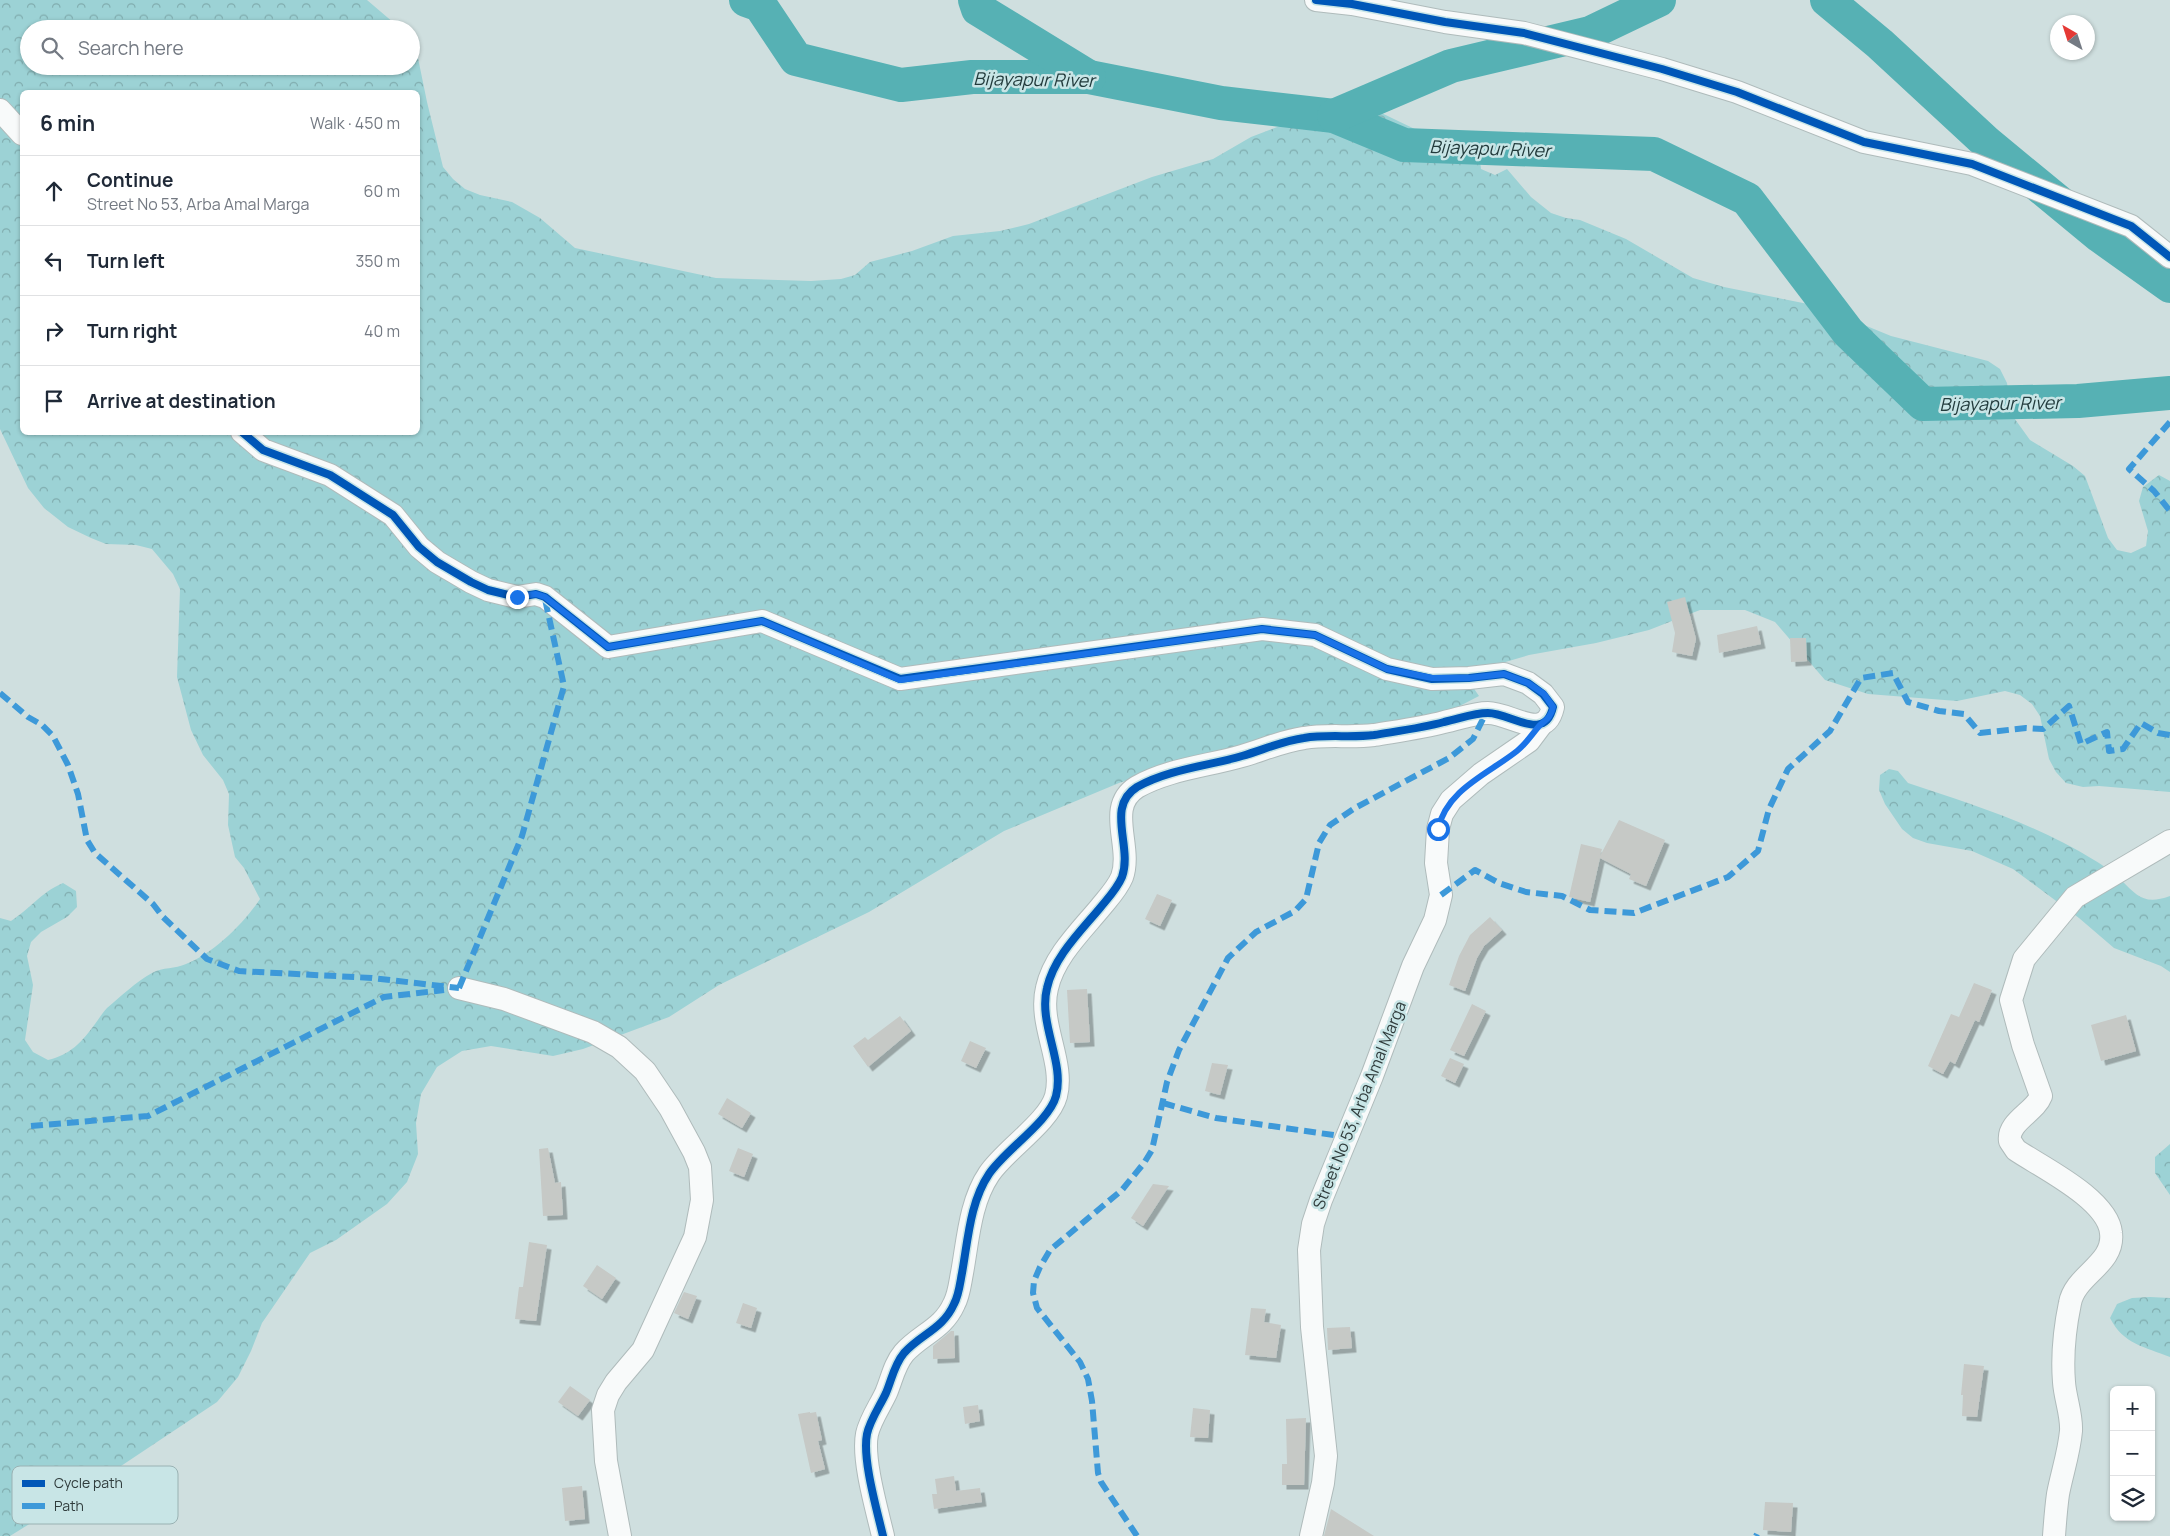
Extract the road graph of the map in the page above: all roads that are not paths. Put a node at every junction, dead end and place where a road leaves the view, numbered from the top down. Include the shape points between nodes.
1 (1316, 0) edge
2 (0, 110) edge
3 (20, 132) edge
4 (2170, 257) edge
5 (246, 435) edge
6 (1541, 725) junction
7 (2170, 841) edge
8 (459, 988) dead end
9 (620, 1536) edge
10 (883, 1536) edge
11 (1311, 1536) edge
12 (2054, 1536) edge

1 - 4 street via 1524,33 1718,86 1864,142 1972,164 2131,226
2 - 3 street
5 - 6 street, Street No 53, Arba Amal Marga via 263,450 330,475 393,515 437,562 488,590 517,597 536,594 545,597 608,647 762,621 900,680 1262,629 1315,635 1387,669 1432,678 1504,674 1515,677 1544,694 1553,707 1551,715
6 - 10 street via 1533,726 1506,715 1486,713 1370,736 1322,736 1284,741 1244,756 1173,773 1137,788 1125,798 1120,813 1126,855 1122,877 1059,960 1046,989 1044,1007 1056,1069 1056,1096 1040,1120 988,1176 974,1206 954,1304 940,1325 898,1360 867,1434 866,1450
6 - 11 street, Street No 53, Arba Amal Marga via 1529,741 1481,774 1451,800 1442,814 1436,863 1441,895 1435,920 1413,966 1313,1224 1310,1250 1312,1327 1326,1456
7 - 12 street via 2075,897 2024,959 2012,1000 2041,1096 2034,1108 2012,1129 2010,1141 2016,1150 2078,1189 2102,1215 2112,1232 2106,1255 2076,1288 2070,1303 2064,1383 2071,1428 2058,1494
8 - 9 street via 522,1006 593,1032 619,1046 645,1071 660,1093 700,1167 702,1200 695,1238 643,1350 616,1382 603,1410 606,1461

